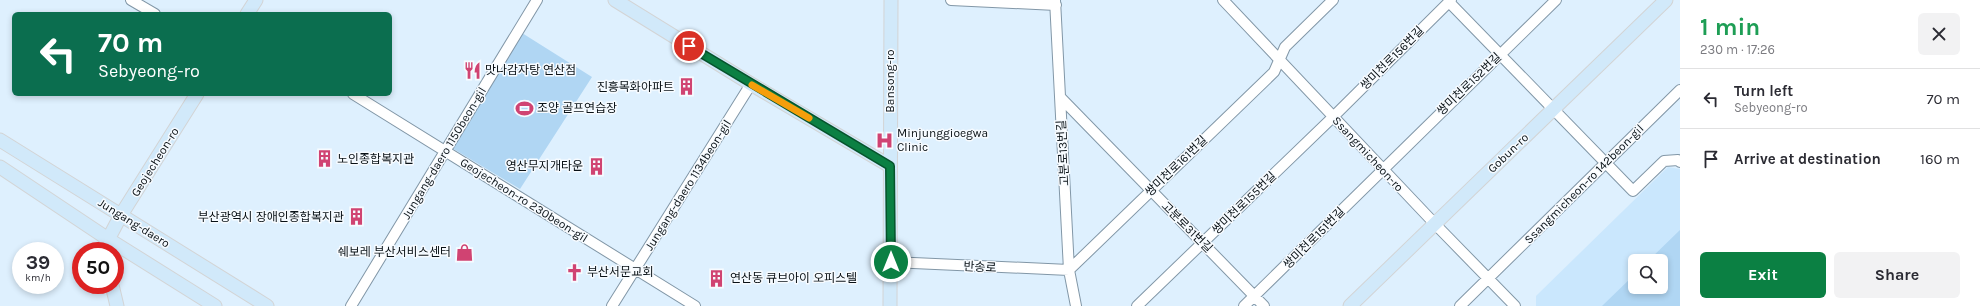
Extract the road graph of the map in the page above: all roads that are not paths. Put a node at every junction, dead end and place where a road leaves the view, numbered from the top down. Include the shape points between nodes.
1 (131, 0) edge
2 (256, 0) edge
3 (537, 0) edge
4 (615, 0) edge
5 (891, 0) edge
6 (950, 0) edge
7 (1223, 0) edge
8 (1333, 0) edge
9 (1556, 0) edge
10 (1666, 0) edge
11 (1450, 1) edge
12 (1055, 2) edge
13 (152, 12) edge
14 (248, 12) edge
15 (1500, 54) junction
16 (1279, 60) junction
17 (751, 84) junction
18 (1680, 90) edge
19 (196, 96) edge
20 (355, 96) edge
21 (1060, 97) junction
22 (1554, 109) junction
23 (1333, 117) junction
24 (0, 140) edge
25 (445, 151) junction
26 (1605, 162) junction
27 (1680, 162) edge
28 (890, 166) junction
29 (0, 167) edge
30 (1383, 169) junction
31 (1151, 191) junction
32 (121, 215) junction
33 (1435, 224) junction
34 (108, 239) junction
35 (106, 242) edge
36 (1202, 242) junction
37 (891, 262) junction
38 (636, 269) junction
39 (1069, 270) junction
40 (1489, 279) junction
41 (114, 294) edge
42 (1254, 296) junction
43 (117, 306) edge
44 (215, 306) edge
45 (267, 306) edge
46 (351, 306) edge
47 (612, 306) edge
48 (695, 306) edge
49 (890, 306) edge
50 (1076, 306) edge
51 (1137, 306) edge
52 (1244, 306) edge
53 (1264, 306) edge
54 (1350, 306) edge
55 (1460, 306) edge
56 (1516, 306) edge

1 - 13 street
2 - 14 main road
3 - 25 street, Jungang-daero 1150beon-gil
4 - 17 main road
5 - 28 main road, Bansong-ro
6 - 12 street
7 - 16 street, Ssangmicheon-ro
8 - 16 street, 쌍미천로161번길 via 1285,46
9 - 15 street, 쌍미천로152번길
10 - 22 main road, Gobun-ro
11 - 15 street
11 - 23 street, 쌍미천로156번길
12 - 21 street, 고분로13번길
15 - 22 street
15 - 30 street, 쌍미천로152번길
16 - 23 street, Ssangmicheon-ro
16 - 31 street, 쌍미천로161번길 via 1274,72
17 - 28 main road
17 - 38 street, Jungang-daero 1134beon-gil
18 - 26 street, Ssangmicheon-ro 142beon-gil
19 - 32 main road, Geojecheon-ro
20 - 25 street, Geojecheon-ro 230beon-gil
21 - 31 street, 고분로31번길
21 - 39 street, 고분로13번길
22 - 26 street
22 - 33 main road, Gobun-ro
23 - 30 street, Ssangmicheon-ro
23 - 36 street, 쌍미천로155번길
24 - 32 main road, Jungang-daero
25 - 38 street, Geojecheon-ro 230beon-gil
25 - 46 street, Jungang-daero 1150beon-gil
26 - 27 street via 1633,191 1664,161
26 - 40 street, Ssangmicheon-ro 142beon-gil
28 - 37 main road, Bansong-ro
29 - 34 main road
30 - 33 street, Ssangmicheon-ro
30 - 42 street, 쌍미천로151번길
31 - 36 street, 고분로31번길
31 - 39 street, 쌍미천로161번길
32 - 34 main road, Geojecheon-ro
32 - 45 main road, Jungang-daero
33 - 40 street, Ssangmicheon-ro
33 - 54 main road, Gobun-ro
34 - 35 main road, Geojecheon-ro
34 - 44 main road
36 - 42 street, 고분로31번길
36 - 51 street, 쌍미천로155번길
37 - 39 street, 반송로
37 - 49 main road, Bansong-ro
38 - 47 street, Jungang-daero 1134beon-gil
38 - 48 street, Geojecheon-ro 230beon-gil
39 - 50 street, 고분로13번길
40 - 55 street, Ssangmicheon-ro 142beon-gil
40 - 56 street, Ssangmicheon-ro
41 - 43 main road
42 - 52 street, 쌍미천로151번길
42 - 53 street, 고분로31번길

